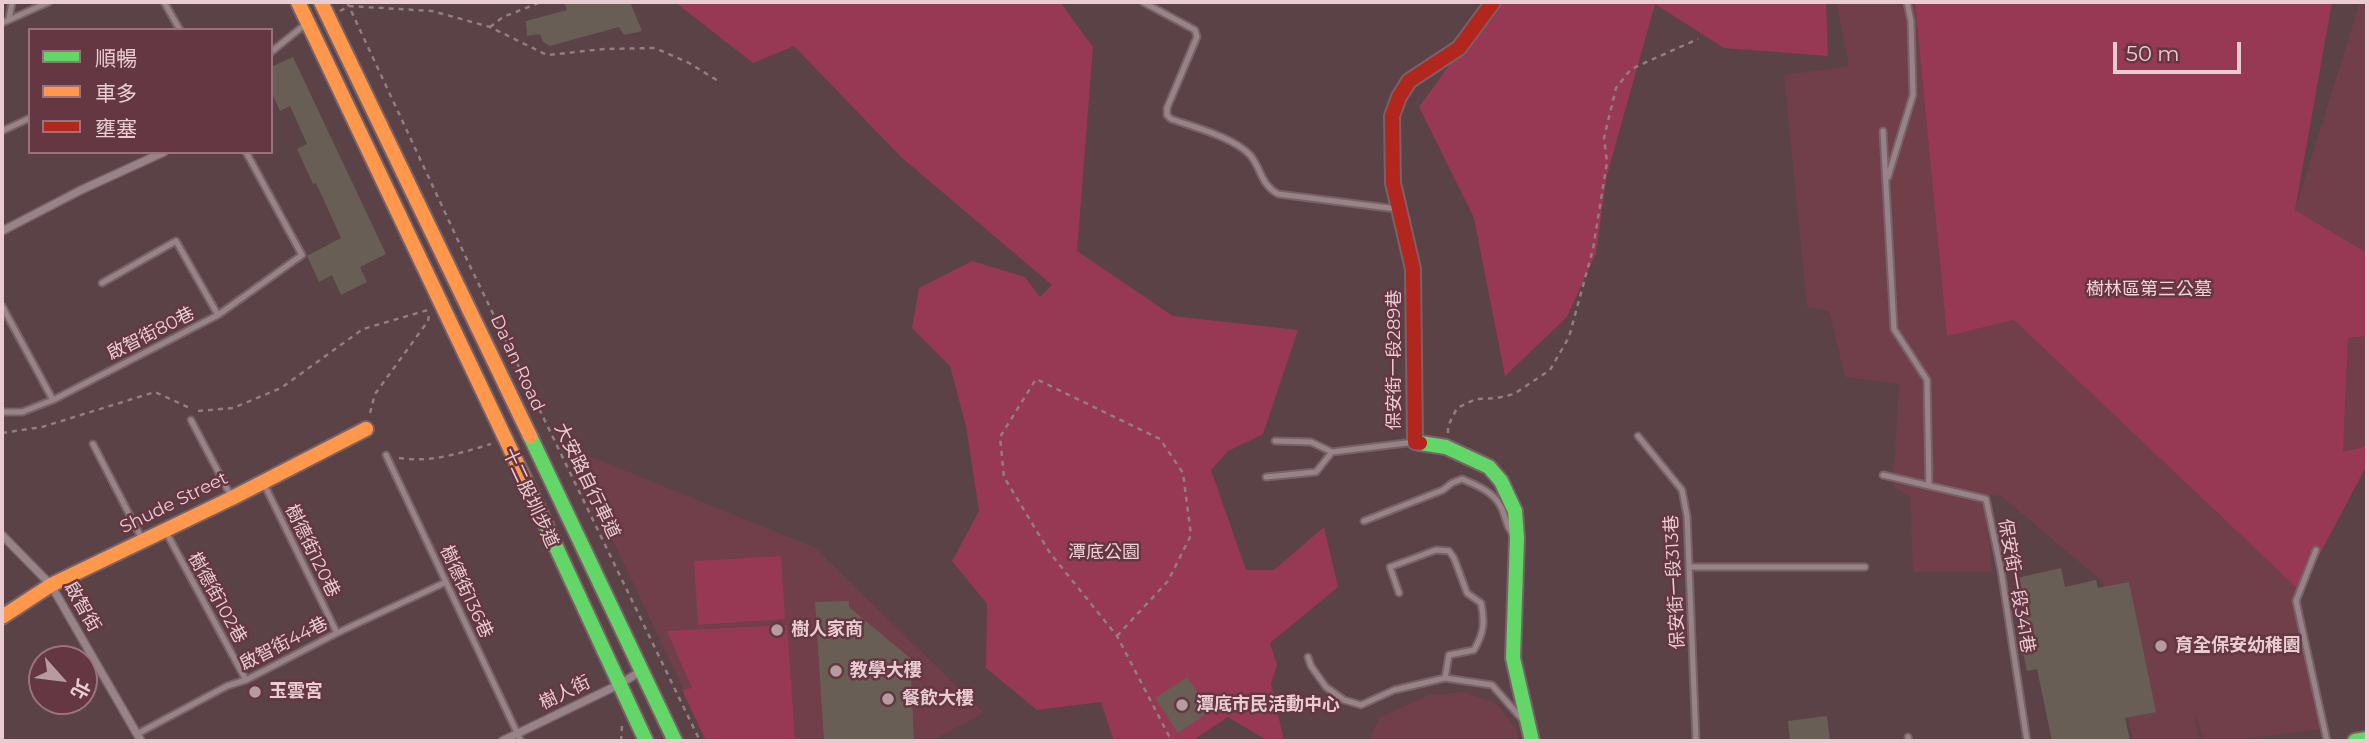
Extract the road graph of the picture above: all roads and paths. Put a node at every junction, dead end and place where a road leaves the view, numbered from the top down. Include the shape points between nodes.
1 (12, 2) edge
2 (49, 2) edge
3 (164, 2) edge
4 (298, 2) edge
5 (321, 2) edge
6 (541, 2) edge
7 (1143, 2) edge
8 (1493, 2) edge
9 (1907, 2) edge
10 (348, 4) edge
11 (328, 18) junction
12 (9, 19) junction
13 (2, 23) edge
14 (307, 23) junction
15 (490, 27) junction
16 (179, 28) edge
17 (1698, 38) dead end
18 (273, 50) edge
19 (720, 82) dead end
20 (28, 119) edge
21 (2, 131) edge
22 (1883, 131) dead end
23 (160, 154) edge
24 (247, 154) edge
25 (1886, 183) junction
26 (1400, 210) junction
27 (2, 231) edge
28 (102, 283) dead end
29 (2, 306) edge
30 (218, 315) junction
31 (53, 400) junction
32 (2, 412) edge
33 (191, 420) dead end
34 (366, 429) joint
35 (2, 433) edge
36 (1638, 436) dead end
37 (1275, 441) dead end
38 (1415, 442) junction
39 (93, 444) dead end
40 (491, 444) dead end
41 (1446, 447) junction
42 (1332, 452) junction
43 (386, 455) joint
44 (1883, 474) dead end
45 (1266, 477) dead end
46 (262, 481) junction
47 (1929, 486) junction
48 (232, 498) junction
49 (1364, 521) dead end
50 (164, 529) junction
51 (2, 535) edge
52 (1517, 538) junction
53 (142, 539) junction
54 (2316, 550) dead end
55 (1865, 567) dead end
56 (1690, 568) junction
57 (446, 582) junction
58 (51, 585) junction
59 (1399, 593) dead end
60 (2, 617) edge
61 (337, 634) junction
62 (1117, 636) junction
63 (1308, 657) dead end
64 (641, 671) junction
65 (1445, 678) junction
66 (246, 680) junction
67 (620, 684) junction
68 (622, 719) dead end
69 (1527, 724) junction
70 (520, 737) edge
71 (139, 738) edge
72 (2367, 738) edge
73 (502, 741) edge
74 (621, 741) edge
75 (646, 741) edge
76 (674, 741) edge
77 (700, 741) edge
78 (1169, 741) edge
79 (1532, 741) edge
80 (1696, 741) edge
81 (2027, 741) edge
82 (2327, 741) edge
83 (2355, 741) edge

1 - 12 lane
2 - 12 lane
3 - 16 lane
4 - 14 street
5 - 11 street, Da'an Road
6 - 15 path
7 - 26 lane via 1195,30 1197,37 1167,107 1171,119 1217,135 1248,153 1268,188 1278,194
8 - 26 street, 保安街一段289巷 via 1459,48 1409,81 1399,97 1392,116 1392,152
9 - 25 lane via 1913,95
10 - 11 path
10 - 15 path via 432,10
10 - 77 path, 大安路自行車道
11 - 64 street, Da'an Road
12 - 13 lane
14 - 18 lane
14 - 67 street
15 - 19 path via 547,55 655,48
17 - 41 path via 1631,69 1616,88 1604,138 1606,162 1593,249 1569,337 1550,370 1514,394 1476,399 1457,408 1448,426
20 - 21 lane
22 - 25 lane
23 - 27 street
24 - 30 lane, 啟智街80巷 via 302,254
25 - 47 lane via 1894,329 1927,380
26 - 38 street, 保安街一段289巷 via 1413,269
28 - 30 lane via 176,241
29 - 31 lane
30 - 31 lane, 啟智街80巷
31 - 32 lane, 啟智街80巷 via 22,412
33 - 48 lane
34 - 35 path via 375,394 428,321 429,310 363,329 281,388 233,408 198,411 155,392 42,427
34 - 46 street, Shude Street
36 - 56 lane, 保安街一段313巷 via 1682,490
37 - 42 lane via 1311,442
38 - 41 street, 保安街一段289巷
38 - 42 lane
39 - 53 lane
40 - 43 path, 十二股圳步道 via 425,461
41 - 52 street, 保安街一段289巷 via 1489,467 1501,481 1515,511
42 - 45 lane via 1316,472
43 - 57 lane, 樹德街136巷
44 - 47 lane, 保安街一段341巷
46 - 48 street, Shude Street
46 - 61 lane, 樹德街120巷
47 - 81 lane, 保安街一段341巷 via 1986,499
48 - 50 street, Shude Street
49 - 52 lane via 1462,479 1482,487 1499,504
50 - 53 street, Shude Street
50 - 66 lane, 樹德街102巷
51 - 58 street, 啟智街
52 - 69 street, 保安街一段289巷 via 1513,658
53 - 58 street, Shude Street
54 - 82 lane via 2296,601
55 - 56 lane
56 - 80 lane, 保安街一段313巷
57 - 61 lane, 啟智街44巷
57 - 70 lane, 樹德街136巷
58 - 60 street, Shude Street
58 - 71 street, 啟智街
59 - 65 lane via 1390,567 1436,550 1449,551 1467,593 1481,603 1482,637 1474,650 1449,655
61 - 66 lane, 啟智街44巷
62 - 62 path via 1049,553 1004,477 1000,437 1036,379 1160,439 1183,473 1191,535 1168,581
62 - 78 path
63 - 65 lane via 1326,687 1344,701 1361,705 1394,690
64 - 67 street, 樹人街
64 - 76 street, Da'an Road
65 - 69 lane via 1492,685
66 - 71 lane, 啟智街44巷 via 226,686
67 - 70 street, 樹人街
67 - 75 street
68 - 74 path
69 - 79 street, 保安街一段289巷
70 - 73 street, 樹人街
72 - 83 street

